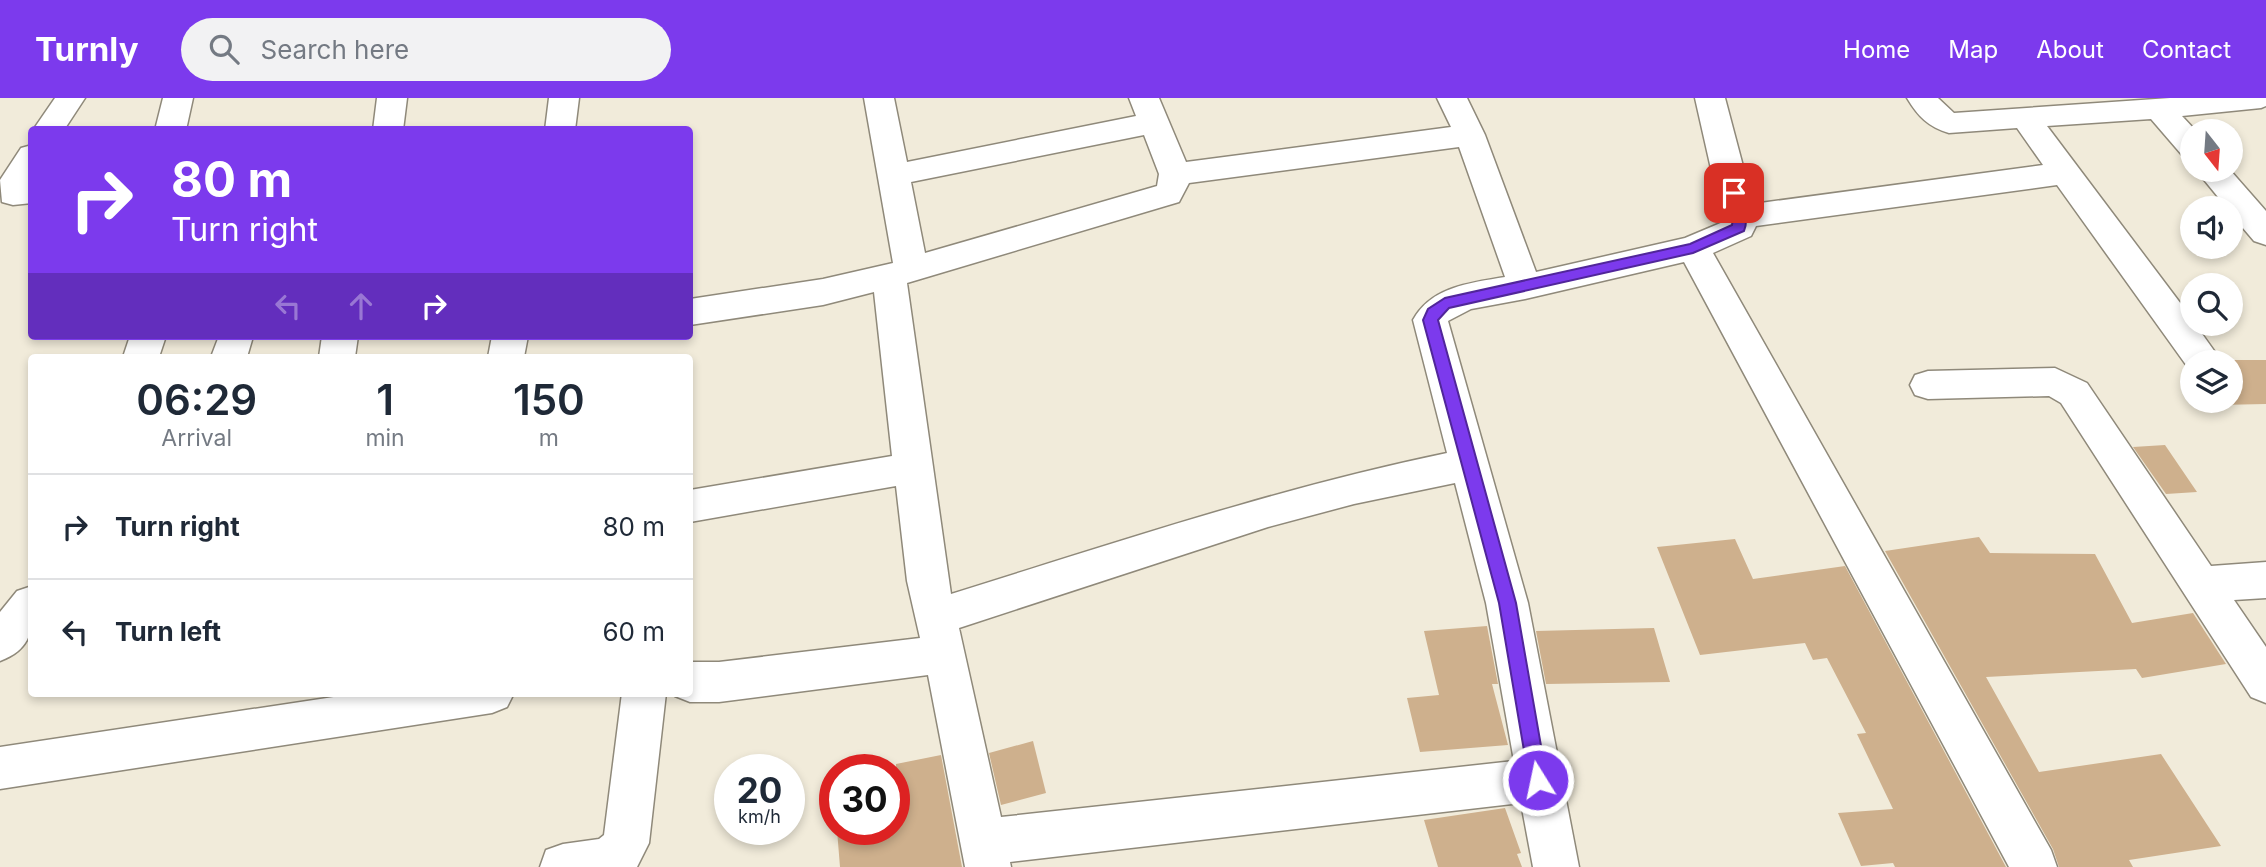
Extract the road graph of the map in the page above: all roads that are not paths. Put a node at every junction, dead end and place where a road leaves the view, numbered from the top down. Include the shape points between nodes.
1 (70, 98) edge
2 (178, 98) edge
3 (392, 98) edge
4 (564, 98) edge
5 (879, 98) edge
6 (1452, 98) edge
7 (1710, 98) edge
8 (1922, 98) edge
9 (2261, 98) edge
10 (2179, 104) edge
11 (1149, 111) edge
12 (2025, 118) junction
13 (51, 126) edge
14 (171, 126) edge
15 (388, 126) edge
16 (560, 126) edge
17 (1470, 135) junction
18 (28, 161) edge
19 (2066, 173) junction
20 (1175, 174) junction
21 (893, 175) junction
22 (2222, 182) edge
23 (28, 192) edge
24 (1740, 217) junction
25 (2266, 233) edge
26 (1693, 248) junction
27 (900, 273) junction
28 (1525, 286) junction
29 (693, 312) edge
30 (2195, 350) edge
31 (1928, 385) dead end
32 (1470, 464) junction
33 (913, 468) junction
34 (693, 505) edge
35 (2266, 580) edge
36 (2200, 585) junction
37 (28, 594) edge
38 (0, 599) edge
39 (28, 609) edge
40 (941, 635) junction
41 (0, 642) edge
42 (693, 682) edge
43 (2266, 683) edge
44 (433, 697) edge
45 (644, 697) edge
46 (360, 702) edge
47 (0, 768) edge
48 (1538, 780) junction
49 (986, 855) edge
50 (634, 859) edge
51 (563, 867) edge
52 (1556, 867) edge
53 (2035, 867) edge

1 - 13 street
2 - 14 street
3 - 15 street
4 - 16 street
5 - 21 street
6 - 17 street
7 - 24 street
8 - 12 street via 1936,117 1948,122
9 - 10 street
10 - 12 street
11 - 20 street
11 - 21 street
12 - 19 street
17 - 20 street
17 - 28 street
18 - 23 street via 9,191
19 - 24 street
19 - 30 street
20 - 27 street via 1168,194
21 - 27 street
22 - 25 street
24 - 26 street via 1739,228
26 - 28 street
26 - 53 street
27 - 29 street via 823,292
27 - 33 street
28 - 32 street via 1445,303 1430,320
31 - 36 street via 2043,381 2066,387 2080,399
32 - 40 street via 1268,511
32 - 48 street via 1507,603
33 - 34 street
33 - 40 street via 927,581
35 - 36 street
36 - 43 street
37 - 38 street
39 - 41 street
40 - 42 street via 719,682
40 - 49 street
44 - 46 street
45 - 50 street via 626,842
46 - 47 street
48 - 49 street
48 - 52 street
50 - 51 street

